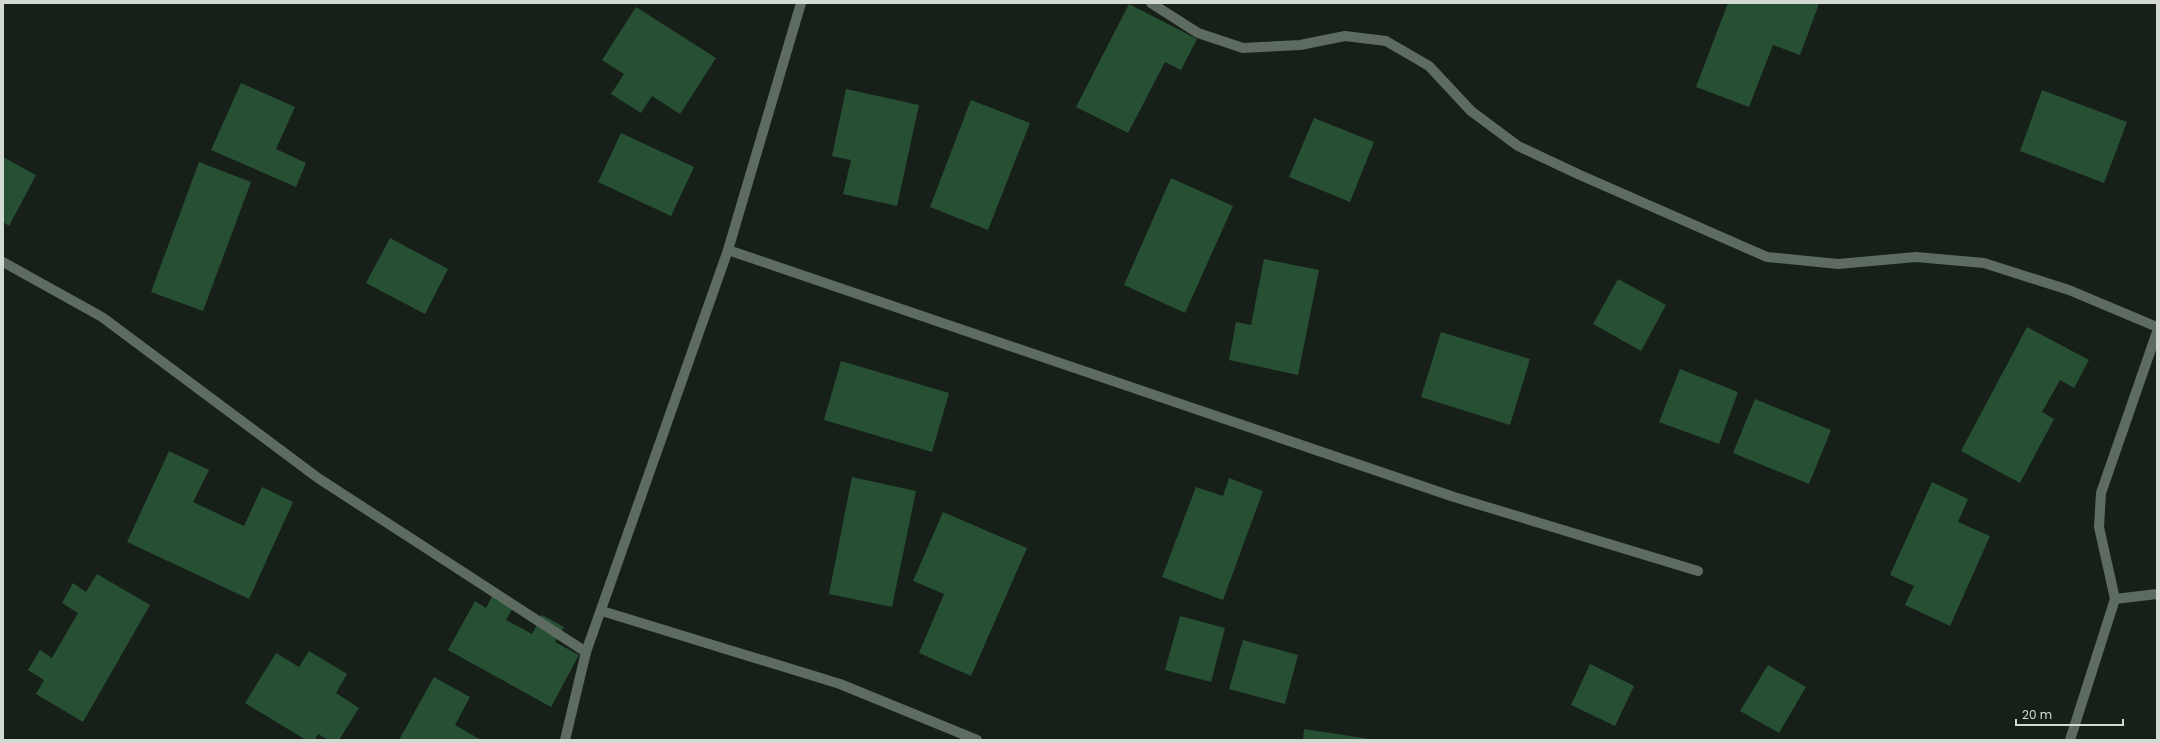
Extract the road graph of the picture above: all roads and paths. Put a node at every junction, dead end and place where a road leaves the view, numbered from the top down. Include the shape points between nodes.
1 (801, 3) edge
2 (1151, 3) edge
3 (728, 250) junction
4 (3, 262) edge
5 (2157, 326) edge
6 (2157, 332) edge
7 (1698, 570) dead end
8 (2157, 594) edge
9 (2115, 599) junction
10 (602, 611) junction
11 (586, 652) junction
12 (565, 740) edge
13 (977, 740) edge
14 (2070, 740) edge

1 - 3 street
2 - 5 street via 1198,33 1243,48 1300,45 1345,36 1386,41 1429,66 1471,111 1518,146 1580,176 1767,257 1838,264 1916,257 1984,263 2069,290
3 - 7 street via 1454,497
3 - 10 street
4 - 11 street via 102,318 318,478
6 - 9 street via 2101,493 2099,527
8 - 9 street
9 - 14 street
10 - 11 street
10 - 13 street via 840,684
11 - 12 street

